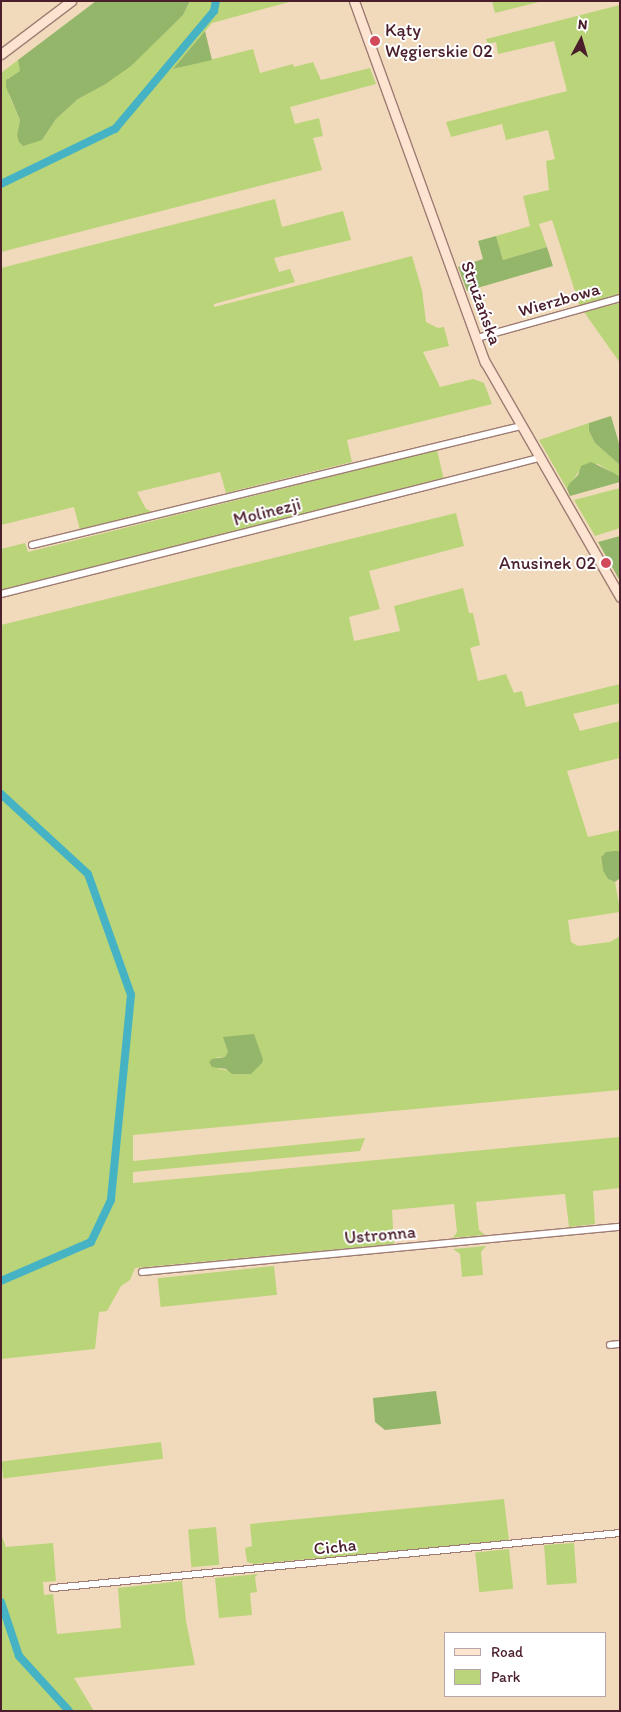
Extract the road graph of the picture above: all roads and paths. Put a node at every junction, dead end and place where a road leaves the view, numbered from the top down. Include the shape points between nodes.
1 (71, 1) edge
2 (354, 1) edge
3 (1, 54) edge
4 (620, 298) edge
5 (477, 338) junction
6 (521, 426) junction
7 (539, 458) junction
8 (32, 545) dead end
9 (1, 594) edge
10 (620, 597) edge
11 (620, 1228) edge
12 (142, 1272) dead end
13 (620, 1344) edge
14 (610, 1345) dead end
15 (620, 1534) edge
16 (53, 1588) dead end

1 - 3 main road
2 - 5 main road, Strużańska
4 - 5 street, Wierzbowa
5 - 6 main road, Strużańska via 486,362
6 - 7 main road, Strużańska
6 - 8 street
7 - 9 street, Molinezji
7 - 10 main road, Strużańska
11 - 12 street, Ustronna
13 - 14 street
15 - 16 street, Cicha

